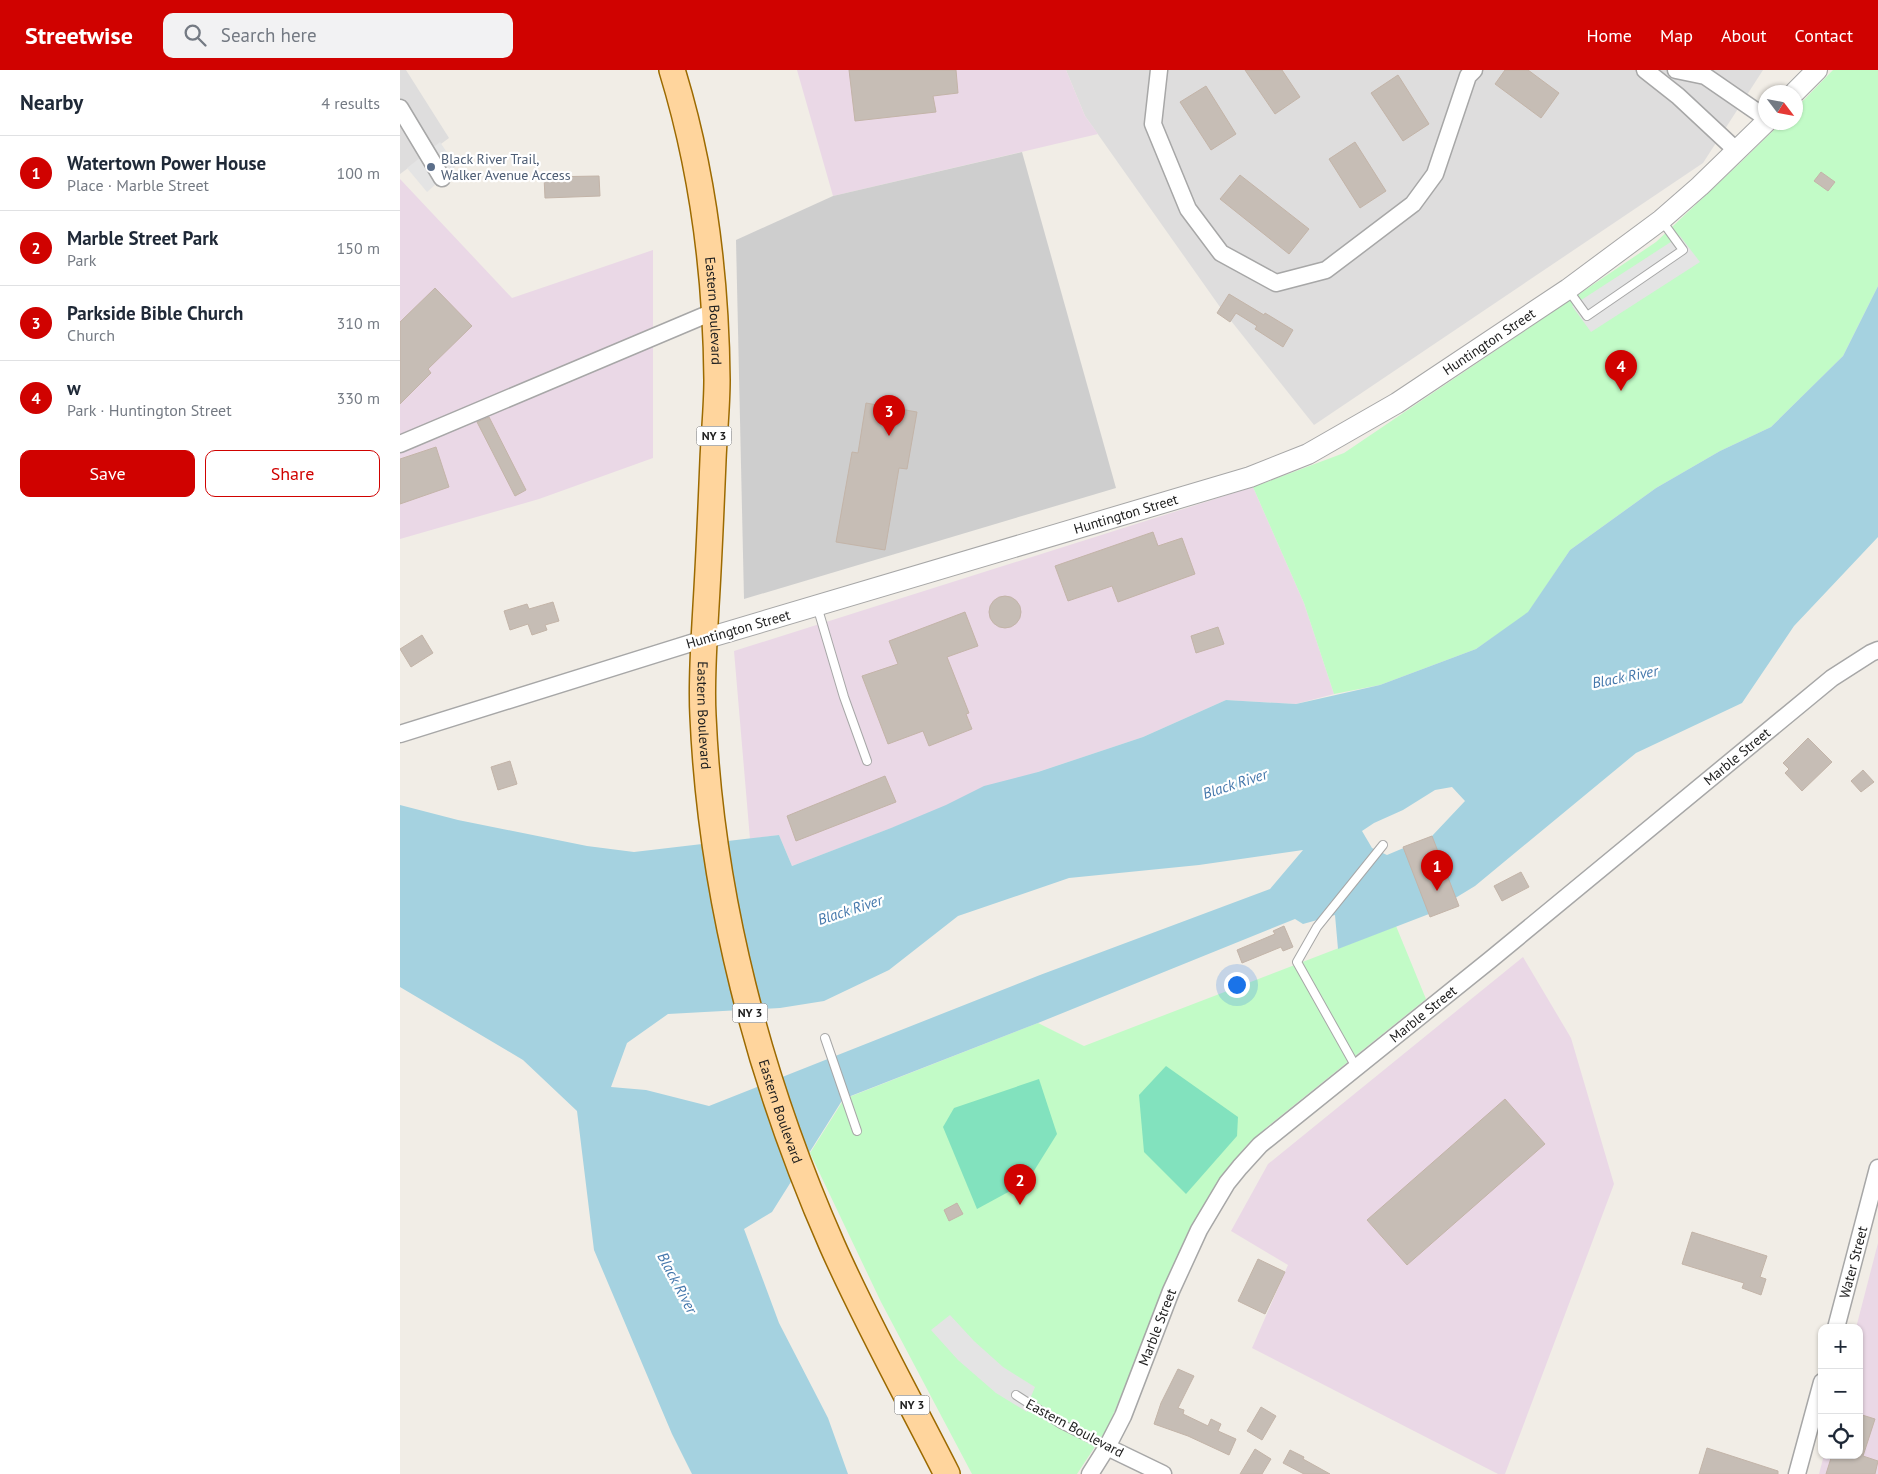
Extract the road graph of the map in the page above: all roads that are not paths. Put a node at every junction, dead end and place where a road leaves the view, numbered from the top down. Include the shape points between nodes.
1 (672, 70) edge
2 (1159, 70) edge
3 (1474, 70) edge
4 (1644, 70) edge
5 (1676, 70) edge
6 (1817, 70) edge
7 (1802, 85) edge
8 (400, 108) edge
9 (1758, 112) edge
10 (1758, 130) edge
11 (1736, 151) junction
12 (442, 178) dead end
13 (1661, 220) junction
14 (1568, 289) junction
15 (715, 311) junction
16 (400, 444) edge
17 (817, 606) junction
18 (704, 639) junction
19 (1878, 650) edge
20 (400, 734) edge
21 (867, 761) dead end
22 (1383, 845) dead end
23 (825, 1038) dead end
24 (1356, 1067) junction
25 (857, 1131) dead end
26 (1878, 1168) edge
27 (1837, 1324) edge
28 (1016, 1395) dead end
29 (1818, 1397) edge
30 (1107, 1447) junction
31 (948, 1474) edge
32 (1090, 1474) edge
33 (1163, 1474) edge
34 (1797, 1474) edge

1 - 15 main road, Eastern Boulevard / NY 3 via 694,155
2 - 3 street via 1153,124 1188,209 1221,253 1276,283 1326,270 1413,204 1435,174 1468,76
4 - 11 street via 1678,96
5 - 9 street via 1705,76
6 - 7 street
8 - 12 street
10 - 11 street, Huntington Street
11 - 13 street, Huntington Street
13 - 14 street, Huntington Street
13 - 14 lane via 1683,250 1587,316
14 - 17 street, Huntington Street via 1397,403 1308,454 1250,477
15 - 16 street
15 - 18 main road, Eastern Boulevard / NY 3 via 717,383
17 - 18 street, Huntington Street
17 - 21 lane
18 - 20 street, Huntington Street
18 - 31 main road, Eastern Boulevard / NY 3 via 703,715 718,867 748,1006 768,1078 792,1148 843,1268
19 - 24 street, Marble Street via 1832,678
22 - 24 lane via 1317,927 1298,962
23 - 25 lane
24 - 30 street, Marble Street via 1260,1145 1227,1183 1171,1291 1123,1416
26 - 27 street, Water Street
28 - 30 lane, Eastern Boulevard via 1061,1424
29 - 34 street
30 - 32 street, Marble Street
30 - 33 street, Eastern Boulevard

